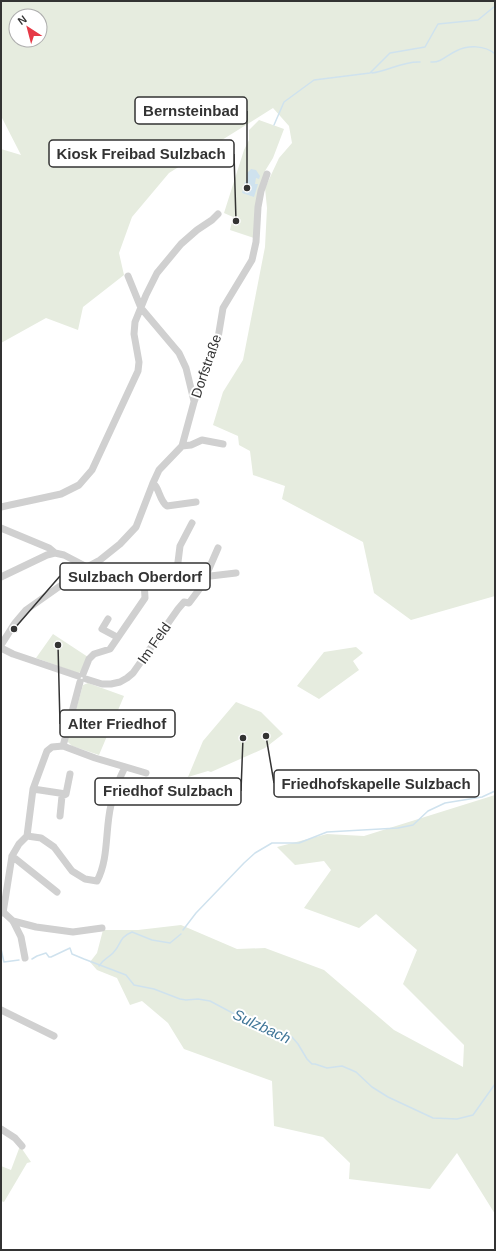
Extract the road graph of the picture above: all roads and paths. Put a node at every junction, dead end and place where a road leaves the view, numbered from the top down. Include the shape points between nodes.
1 (267, 174) dead end
2 (218, 214) dead end
3 (128, 276) dead end
4 (141, 308) junction
5 (194, 402) junction
6 (223, 444) dead end
7 (182, 446) junction
8 (153, 483) junction
9 (196, 502) dead end
10 (1, 507) edge
11 (192, 523) dead end
12 (1, 528) edge
13 (218, 548) dead end
14 (55, 553) junction
15 (87, 567) junction
16 (147, 573) junction
17 (236, 573) dead end
18 (207, 576) junction
19 (1, 577) edge
20 (176, 578) junction
21 (108, 619) dead end
22 (117, 637) junction
23 (1, 647) edge
24 (82, 677) junction
25 (63, 746) junction
26 (125, 767) junction
27 (70, 774) dead end
28 (146, 774) dead end
29 (33, 789) junction
30 (66, 794) junction
31 (60, 816) dead end
32 (27, 836) junction
33 (12, 856) junction
34 (57, 892) dead end
35 (2, 912) edge
36 (13, 921) junction
37 (102, 928) dead end
38 (26, 958) dead end
39 (1, 1010) edge
40 (54, 1036) dead end
41 (1, 1130) edge
42 (22, 1146) dead end

1 - 5 street, Dorfstraße via 258,207 252,260 223,308 218,338
2 - 4 street via 181,244 157,273
3 - 4 street
4 - 5 street via 179,353 186,368
4 - 10 street via 135,322 134,334 138,371 92,470 79,485 61,494
5 - 7 street, Dorfstraße
6 - 7 street, Dorfstraße via 202,440
7 - 8 street, Dorfstraße via 159,470
8 - 9 street via 162,503 167,506
8 - 15 street, Dorfstraße via 136,527 120,544
11 - 20 street via 180,546
12 - 14 street via 49,548
13 - 18 street
14 - 15 street via 64,554
14 - 19 street
15 - 16 street via 97,576 105,577 131,569
15 - 23 street, Dorfstraße via 26,610
16 - 20 street
16 - 22 street via 144,580 145,598
17 - 18 street
18 - 20 street
18 - 24 street, Im Feld via 189,603 184,602 178,609 127,678 120,682 102,684
21 - 22 street via 102,629
22 - 24 street via 110,649 94,654 89,659
23 - 24 street via 13,654
24 - 25 street
25 - 26 street
25 - 29 street via 52,746 47,751
26 - 28 street
26 - 32 street via 111,805 104,857 97,881 85,879 72,871 54,847 41,838
27 - 30 street
29 - 30 street
29 - 32 street
30 - 31 street via 62,796
32 - 33 street
33 - 34 street
33 - 35 street
35 - 36 street
36 - 37 street via 36,928 73,932
36 - 38 street via 21,937
39 - 40 street
41 - 42 street via 15,1138

